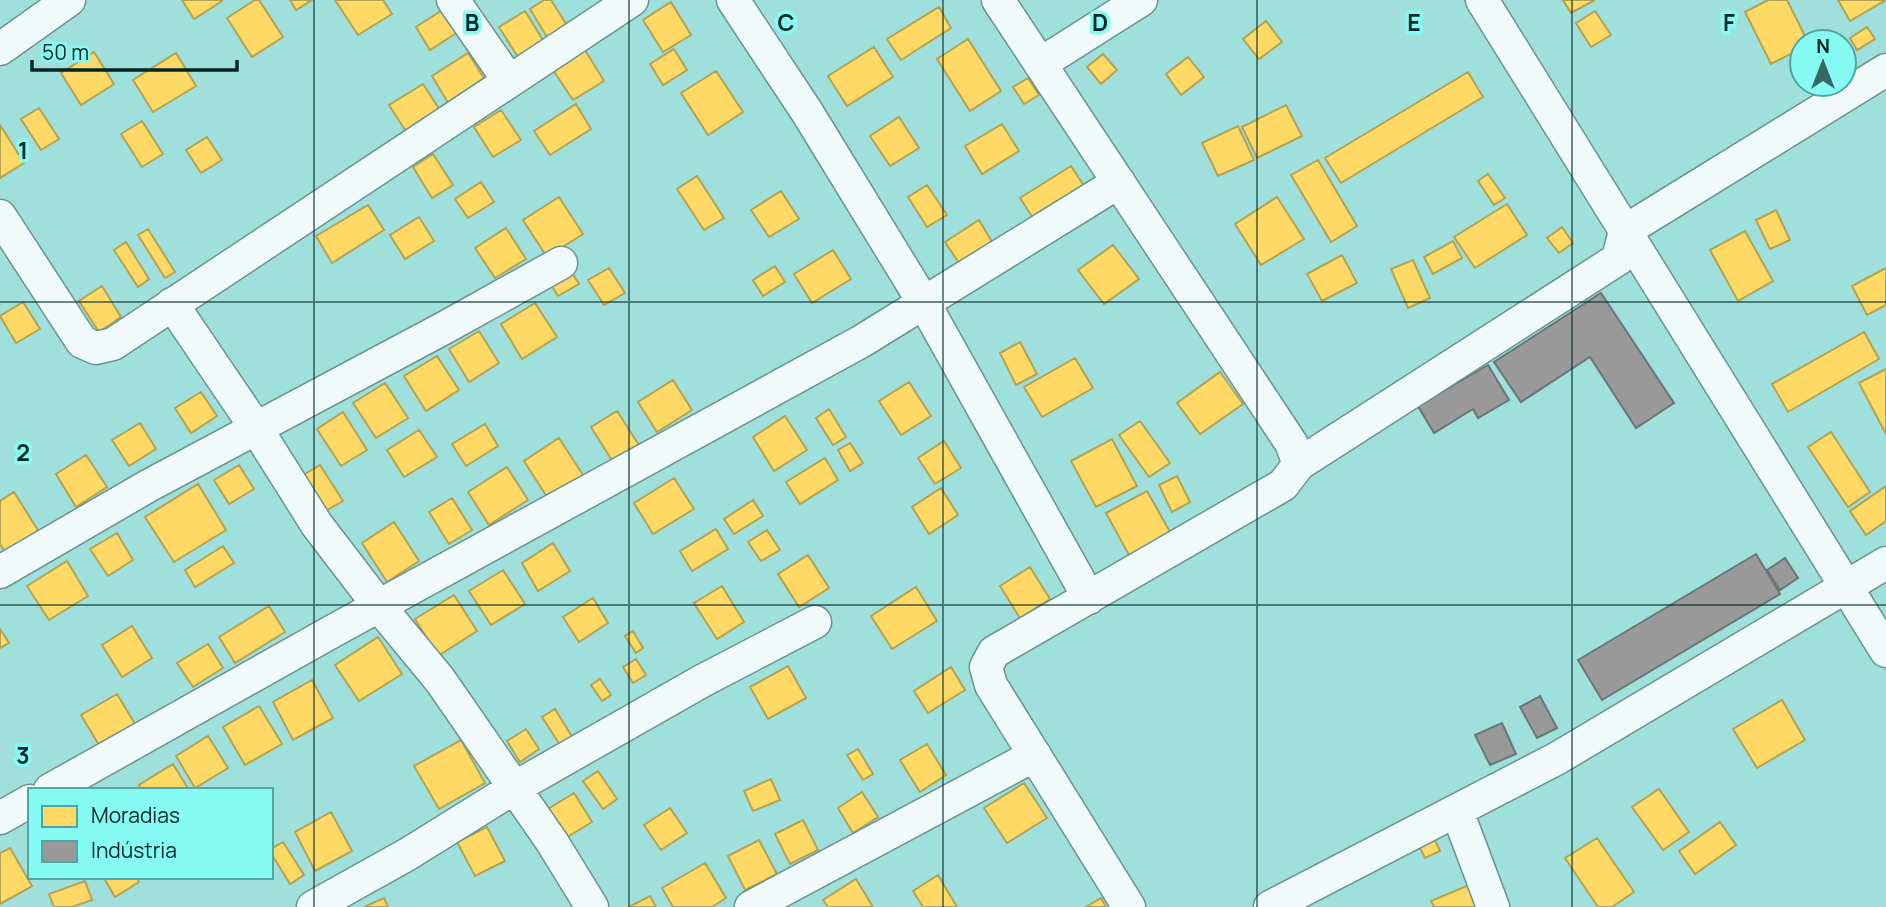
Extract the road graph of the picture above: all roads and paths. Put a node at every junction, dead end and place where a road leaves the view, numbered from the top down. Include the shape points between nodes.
1 (69, 0) edge
2 (453, 0) edge
3 (632, 0) edge
4 (733, 0) edge
5 (998, 0) edge
6 (1141, 0) edge
7 (1482, 0) edge
8 (0, 49) edge
9 (1041, 64) junction
10 (1886, 70) edge
11 (509, 81) junction
12 (1119, 182) junction
13 (0, 216) edge
14 (1625, 231) junction
15 (561, 263) dead end
16 (924, 303) junction
17 (172, 304) junction
18 (256, 428) junction
19 (1299, 464) junction
20 (1886, 563) edge
21 (0, 572) edge
22 (1846, 587) junction
23 (1088, 598) junction
24 (379, 606) junction
25 (815, 622) dead end
26 (1886, 651) edge
27 (1035, 755) junction
28 (54, 788) edge
29 (514, 788) junction
30 (28, 803) edge
31 (1457, 811) junction
32 (0, 818) edge
33 (313, 907) edge
34 (592, 907) edge
35 (751, 907) edge
36 (1129, 907) edge
37 (1269, 907) edge
38 (1493, 907) edge

1 - 8 street
2 - 11 street
3 - 11 street
4 - 16 street
5 - 9 street
6 - 9 street
7 - 14 street
9 - 12 street
10 - 14 street
11 - 17 street
12 - 16 street
12 - 19 street via 1292,443
13 - 17 street via 82,342 96,348 113,344
14 - 19 street via 1618,259
14 - 22 street
15 - 18 street
16 - 23 street
16 - 24 street
17 - 18 street
18 - 21 street
18 - 24 street via 317,525
19 - 23 street via 1283,485
20 - 22 street
22 - 26 street
22 - 31 street via 1556,760
23 - 27 street via 994,652 986,667 991,685
24 - 28 street
24 - 29 street via 440,680
25 - 29 street
27 - 35 street
27 - 36 street
29 - 33 street
29 - 34 street
30 - 32 street
31 - 37 street
31 - 38 street

